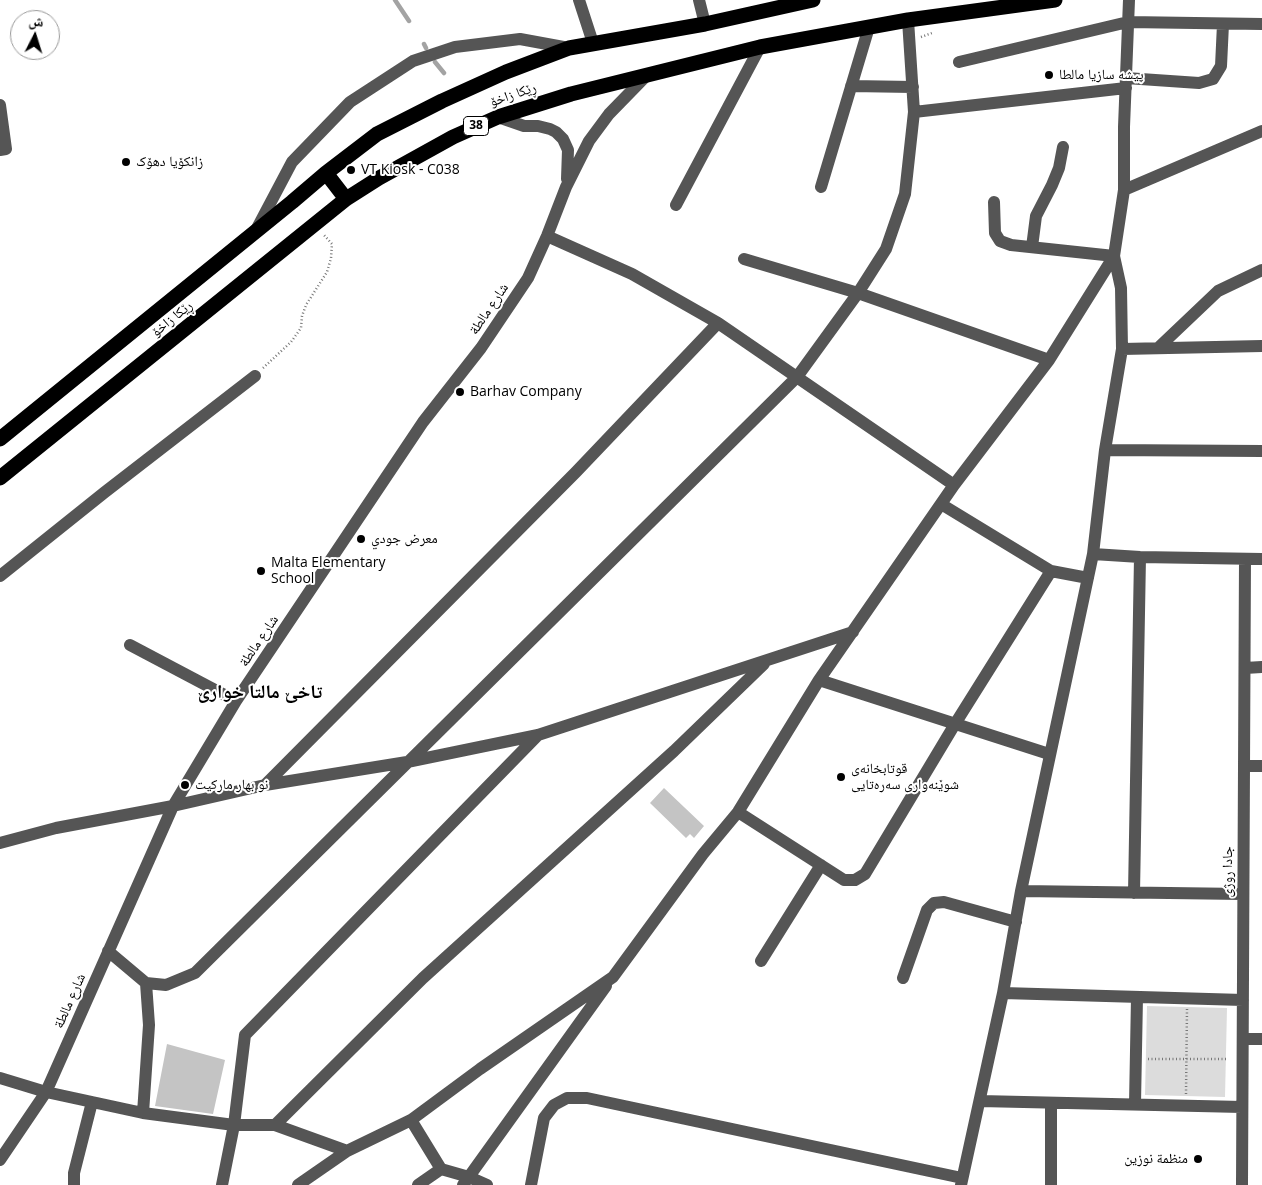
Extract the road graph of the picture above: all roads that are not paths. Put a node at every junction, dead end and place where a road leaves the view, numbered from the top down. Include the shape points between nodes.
1 (579, 0) edge
2 (699, 0) edge
3 (813, 0) edge
4 (1055, 0) edge
5 (1129, 0) edge
6 (908, 20) junction
7 (1128, 22) junction
8 (705, 24) junction
9 (1223, 24) junction
10 (1262, 24) edge
11 (869, 27) junction
12 (593, 43) junction
13 (760, 47) junction
14 (569, 48) junction
15 (959, 62) dead end
16 (648, 74) junction
17 (1126, 83) junction
18 (851, 86) junction
19 (914, 87) junction
20 (0, 105) edge
21 (914, 112) junction
22 (498, 117) junction
23 (1262, 131) edge
24 (1063, 147) dead end
25 (0, 150) edge
26 (326, 173) junction
27 (821, 187) dead end
28 (566, 188) junction
29 (1124, 190) junction
30 (346, 199) junction
31 (994, 202) dead end
32 (676, 205) dead end
33 (254, 233) junction
34 (548, 236) junction
35 (1032, 248) junction
36 (1114, 256) junction
37 (744, 258) dead end
38 (1262, 270) edge
39 (858, 293) junction
40 (718, 323) junction
41 (1262, 346) edge
42 (1158, 348) junction
43 (1122, 349) junction
44 (1049, 360) junction
45 (255, 376) road end
46 (797, 377) junction
47 (0, 439) edge
48 (1105, 450) junction
49 (1262, 451) edge
50 (0, 478) edge
51 (954, 485) junction
52 (941, 504) junction
53 (1093, 554) junction
54 (1140, 557) junction
55 (1245, 559) junction
56 (1262, 560) edge
57 (1051, 571) junction
58 (0, 576) edge
59 (1088, 578) junction
60 (853, 632) junction
61 (130, 645) dead end
62 (766, 661) junction
63 (1262, 667) edge
64 (1245, 668) junction
65 (818, 680) junction
66 (236, 701) junction
67 (954, 724) junction
68 (538, 735) junction
69 (1049, 754) junction
70 (407, 762) junction
71 (1244, 766) junction
72 (1262, 766) edge
73 (264, 785) junction
74 (173, 806) junction
75 (738, 812) junction
76 (0, 843) edge
77 (821, 865) junction
78 (1021, 891) junction
79 (1134, 893) junction
80 (1243, 894) junction
81 (1016, 922) junction
82 (108, 951) junction
83 (761, 961) dead end
84 (612, 977) junction
85 (903, 978) dead end
86 (146, 983) junction
87 (1003, 993) junction
88 (1137, 996) junction
89 (1243, 1000) junction
90 (1243, 1039) junction
91 (1262, 1039) edge
92 (0, 1078) edge
93 (46, 1092) junction
94 (980, 1101) junction
95 (92, 1102) junction
96 (1051, 1102) junction
97 (1134, 1104) junction
98 (1242, 1107) junction
99 (143, 1113) junction
100 (412, 1120) junction
101 (234, 1125) junction
102 (275, 1125) junction
103 (347, 1151) junction
104 (0, 1160) edge
105 (441, 1169) junction
106 (466, 1181) edge
107 (961, 1182) edge
108 (74, 1185) edge
109 (222, 1185) edge
110 (298, 1185) edge
111 (418, 1185) edge
112 (487, 1185) edge
113 (532, 1185) edge
114 (1051, 1185) edge
115 (1242, 1185) edge

1 - 12 street
2 - 8 street
3 - 8 highway, ڕێکا زاخۆ
4 - 6 highway, ڕێکا زاخۆ / 38
5 - 7 street
6 - 11 highway, ڕێکا زاخۆ / 38
6 - 19 street
7 - 9 street
7 - 15 street
7 - 17 street
8 - 12 highway, ڕێکا زاخۆ
9 - 10 street
9 - 17 street via 1221,66 1213,79 1199,83
11 - 13 highway, ڕێکا زاخۆ / 38
11 - 18 street
12 - 14 highway, ڕێکا زاخۆ
13 - 16 highway, ڕێکا زاخۆ / 38
13 - 32 street
14 - 26 highway, ڕێکا زاخۆ via 506,72 377,134
14 - 33 street via 520,39 455,46 413,61 350,102 292,162
16 - 22 highway, ڕێکا زاخۆ / 38
16 - 28 street, شارع مالطة via 598,128
17 - 21 street
17 - 29 street
18 - 19 street
18 - 27 street
19 - 21 street
20 - 25 street via 6,149
21 - 39 street via 905,194 886,248
22 - 28 street, شارع مالطة via 524,126 550,129 563,139 569,158
22 - 30 highway, ڕێکا زاخۆ / 38 via 415,157
23 - 29 street
24 - 35 street via 1059,168 1036,216
26 - 30 highway
26 - 33 highway, ڕێکا زاخۆ
28 - 34 street, شارع مالطة
29 - 36 street
30 - 50 highway, ڕێکا زاخۆ / 38
31 - 35 street via 995,233 1000,241
33 - 47 highway, ڕێکا زاخۆ
34 - 40 street via 632,274
34 - 66 street, شارع مالطة via 528,278 481,348 423,422
35 - 36 street
36 - 43 street via 1121,288
36 - 44 street
37 - 39 street
38 - 42 street via 1218,292
39 - 44 street
39 - 46 street
40 - 46 street
40 - 73 street via 576,472
41 - 42 street
42 - 43 street
43 - 48 street
44 - 51 street
45 - 58 street
46 - 51 street
46 - 70 street
48 - 49 street
48 - 53 street
51 - 52 street
52 - 57 street
52 - 60 street
53 - 54 street
53 - 59 street
54 - 55 street
54 - 79 street
55 - 56 street
55 - 64 street, جادا روژی
57 - 59 street
57 - 67 street
59 - 69 street
60 - 62 street
60 - 65 street
61 - 66 street
62 - 68 street
62 - 102 street via 674,751 423,978
63 - 64 street
64 - 71 street, جادا روژی
65 - 67 street
65 - 75 street
66 - 74 street, شارع مالطة
67 - 69 street
67 - 77 street via 864,874 855,880 844,880
68 - 70 street
68 - 101 street via 245,1035
69 - 78 street
70 - 73 street
70 - 86 street via 195,973 166,985
71 - 72 street
71 - 80 street, جادا روژی
73 - 74 street
74 - 76 street via 56,828
74 - 82 street, شارع مالطة
75 - 77 street
75 - 84 street
77 - 83 street
78 - 79 street
78 - 81 street
79 - 80 street
80 - 89 street, جادا روژی
81 - 85 street via 944,902 934,903 927,910
81 - 87 street
82 - 86 street
82 - 93 street, شارع مالطة
84 - 100 street via 480,1068
84 - 106 street
86 - 99 street via 149,1025
87 - 88 street
87 - 94 street
88 - 89 street
88 - 97 street
89 - 90 street, جادا روژی
90 - 91 street
90 - 98 street, جادا روژی
92 - 93 street
93 - 95 street
93 - 104 street, شارع مالطة
94 - 96 street
94 - 107 street
95 - 99 street
95 - 108 street via 74,1173
96 - 97 street
96 - 114 street
97 - 98 street
98 - 115 street, جادا روژی
99 - 101 street
100 - 103 street
100 - 105 street
101 - 102 street
101 - 109 street
102 - 103 street
103 - 110 street
105 - 106 street
105 - 111 street
106 - 112 street
107 - 113 street via 587,1098 567,1098 554,1105 544,1118

